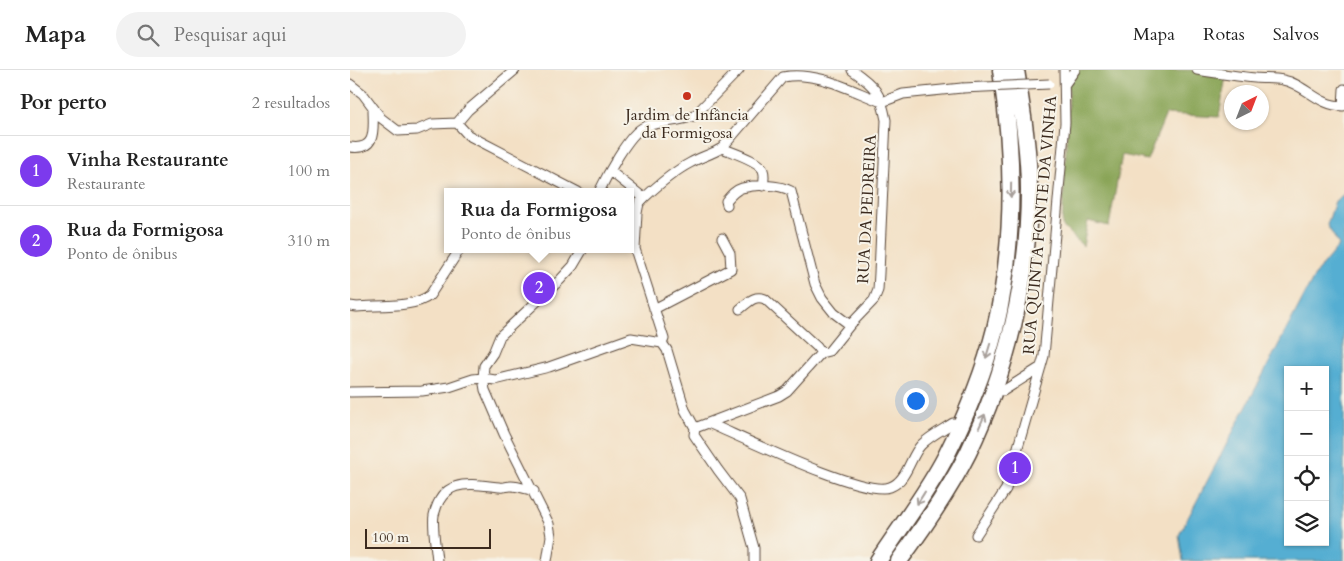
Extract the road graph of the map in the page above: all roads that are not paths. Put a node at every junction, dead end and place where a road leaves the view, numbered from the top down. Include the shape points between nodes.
1 (515, 70) edge
2 (740, 70) edge
3 (852, 70) edge
4 (991, 70) edge
5 (1001, 70) edge
6 (1016, 70) edge
7 (1024, 70) edge
8 (1064, 70) edge
9 (1075, 70) edge
10 (1197, 70) edge
11 (350, 84) edge
12 (1065, 84) junction
13 (1344, 89) edge
14 (882, 102) junction
15 (1343, 106) edge
16 (374, 108) junction
17 (457, 124) junction
18 (1026, 139) junction
19 (1009, 142) junction
20 (350, 147) edge
21 (722, 148) junction
22 (610, 171) junction
23 (763, 186) junction
24 (570, 188) edge
25 (602, 188) edge
26 (631, 188) edge
27 (634, 190) edge
28 (644, 198) junction
29 (727, 205) dead end
30 (722, 238) dead end
31 (457, 253) edge
32 (581, 253) edge
33 (350, 306) edge
34 (654, 309) junction
35 (740, 309) dead end
36 (850, 325) junction
37 (662, 343) junction
38 (821, 353) junction
39 (1041, 367) junction
40 (483, 378) junction
41 (1003, 391) dead end
42 (350, 392) edge
43 (708, 423) junction
44 (953, 423) dead end
45 (695, 428) junction
46 (534, 491) junction
47 (976, 535) dead end
48 (437, 561) edge
49 (547, 561) edge
50 (754, 561) edge
51 (878, 561) edge
52 (899, 561) edge

1 - 17 street via 468,110
2 - 22 street via 694,116 641,128
3 - 14 street via 877,90
4 - 19 highway
5 - 19 highway
6 - 18 highway
7 - 18 highway via 1029,107
8 - 12 street, RUA QUINTA FONTE DA VINHA
9 - 12 street
10 - 15 street via 1282,80 1321,101
11 - 16 street
12 - 14 street, bridge via 962,88 903,94
12 - 39 street, RUA QUINTA FONTE DA VINHA via 1065,123
13 - 15 street
14 - 21 street via 820,77 793,74 782,77
14 - 36 street, RUA DA PEDREIRA via 886,120 878,290 874,300
16 - 17 street via 398,131 417,130 432,124
16 - 20 street via 369,144 362,148
17 - 24 street via 468,135
52 -> 18 highway via 968,452 992,397 1012,333 1025,258 1029,190
19 -> 51 highway via 1011,190 1007,256 995,329 979,381 945,457
21 - 23 street via 758,164 764,176
21 - 28 street via 676,171
22 - 25 street
22 - 26 street
23 - 29 street via 741,188 732,193
23 - 36 street via 791,191 815,284 834,313
27 - 28 street
28 - 34 street via 637,212 635,248
30 - 34 street via 730,253 731,269
31 - 33 street via 425,299 415,303
32 - 40 street via 560,280 500,336 484,366
34 - 37 street via 664,339
35 - 38 street via 752,298 765,299
36 - 38 street, RUA DA PEDREIRA via 829,350
37 - 40 street via 630,338 549,366 495,380
37 - 45 street via 685,410
38 - 43 street, RUA DA PEDREIRA via 779,396
39 - 41 street
39 - 47 street, RUA QUINTA FONTE DA VINHA via 1006,489
40 - 42 street via 422,391
40 - 46 street via 504,434
43 - 44 street via 806,466 876,489 898,482 920,446
43 - 45 street, RUA DA PEDREIRA
45 - 50 street via 694,435 740,499 754,548
46 - 48 street via 469,483 449,490 439,500 434,516
46 - 49 street via 549,524 551,536

